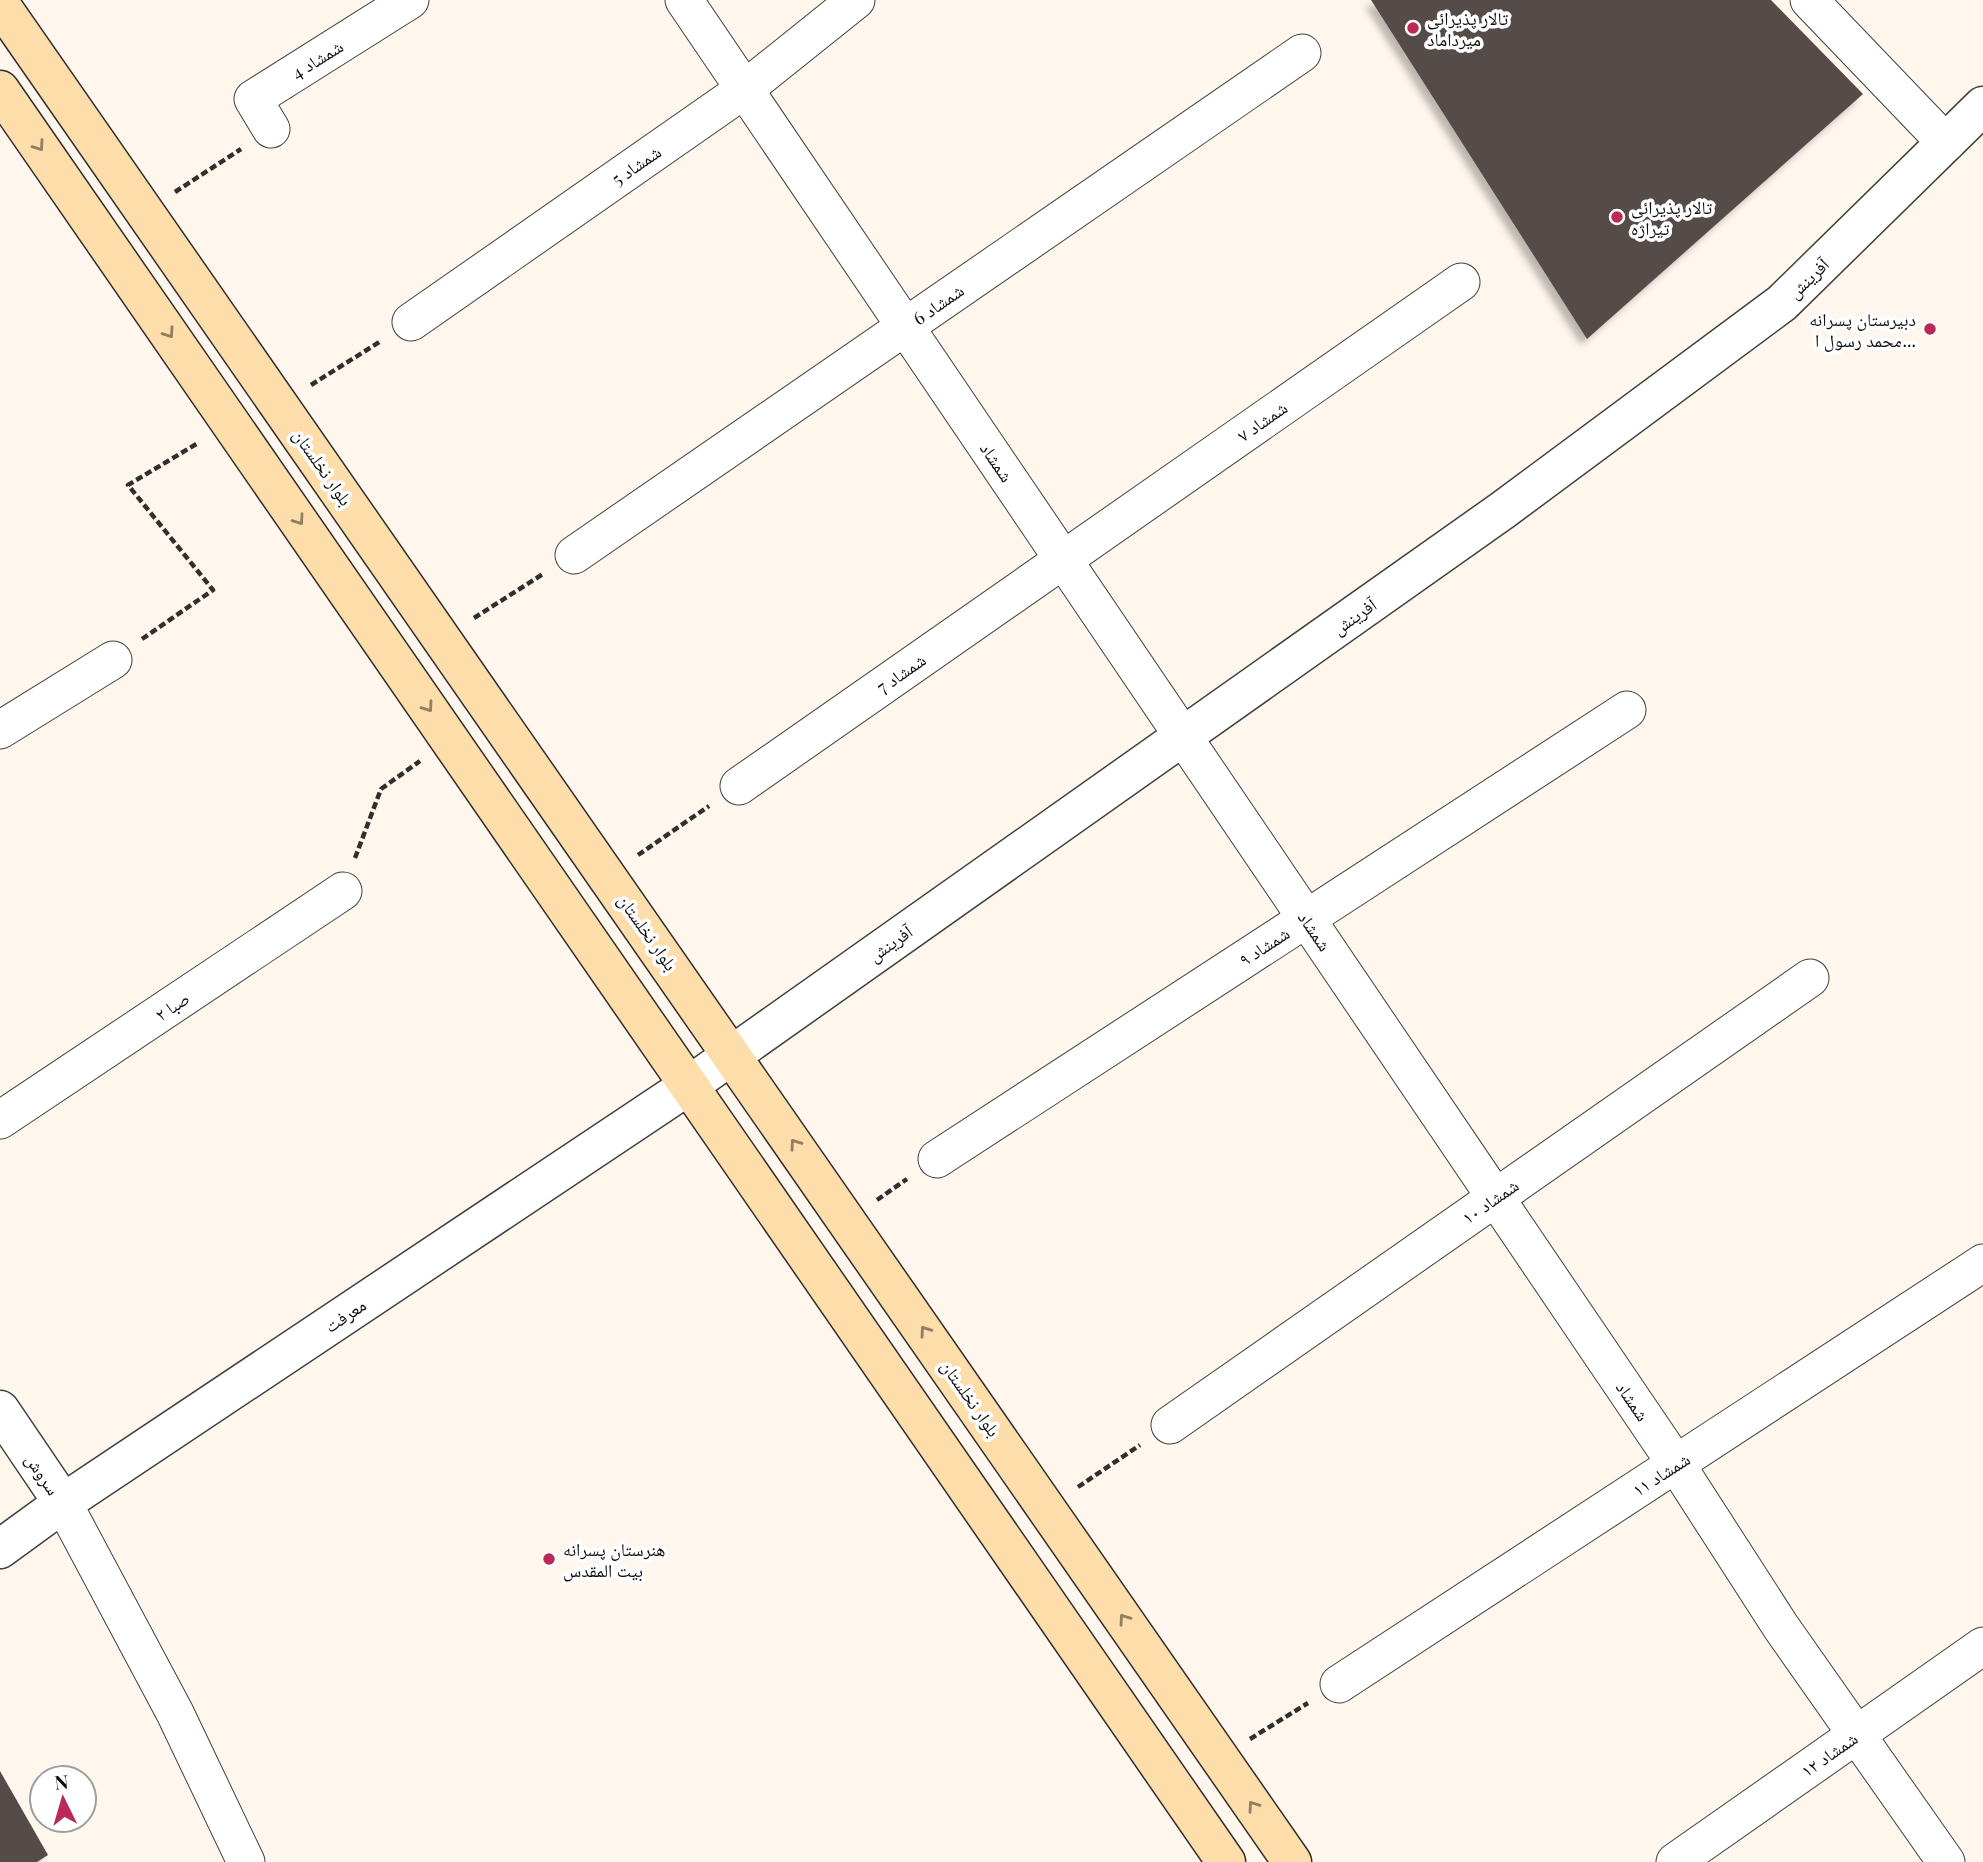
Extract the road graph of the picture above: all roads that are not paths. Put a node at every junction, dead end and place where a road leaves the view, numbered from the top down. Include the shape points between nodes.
1 (410, 0) edge
2 (684, 0) edge
3 (856, 0) edge
4 (1810, 0) edge
5 (0, 4) edge
6 (1302, 53) dead end
7 (745, 89) junction
8 (0, 90) edge
9 (1983, 106) edge
10 (271, 129) road end
11 (1946, 143) junction
12 (1461, 282) dead end
13 (411, 322) road end
14 (905, 327) junction
15 (574, 555) road end
16 (1063, 560) junction
17 (113, 660) road end
18 (1627, 710) dead end
19 (0, 730) edge
20 (1183, 737) junction
21 (739, 786) road end
22 (343, 891) road end
23 (1307, 919) junction
24 (1810, 978) dead end
25 (733, 1055) junction
26 (691, 1084) junction
27 (0, 1120) edge
28 (937, 1159) road end
29 (1495, 1197) junction
30 (1983, 1263) edge
31 (0, 1410) edge
32 (1170, 1425) road end
33 (1676, 1464) junction
34 (63, 1503) junction
35 (0, 1549) edge
36 (1983, 1646) edge
37 (1339, 1684) road end
38 (1858, 1733) junction
39 (246, 1862) edge
40 (1226, 1862) edge
41 (1292, 1862) edge
42 (1675, 1862) edge
43 (1946, 1862) edge

1 - 10 street, شمشاد 4 via 253,99
2 - 7 street, شمشاد
3 - 7 street, شمشاد 5
4 - 11 street
5 - 25 main road, بلوار نخلستان
6 - 14 street, شمشاد 6
7 - 13 street, شمشاد 5
7 - 14 street, شمشاد
8 -> 26 main road
9 - 11 street, آفرینش
11 - 20 street, آفرینش via 1782,303 1503,510
12 - 16 street, شمشاد ۷
14 - 15 street, شمشاد 6
14 - 16 street, شمشاد
16 - 20 street, شمشاد
16 - 21 street, شمشاد 7
17 - 19 street
18 - 23 street, شمشاد ۹
20 - 23 street, شمشاد
20 - 25 street, آفرینش
22 - 27 street, صبا ۲
23 - 28 street, شمشاد ۹
23 - 29 street, شمشاد
24 - 29 street, شمشاد ۱۰
25 - 26 street, آفرینش
41 -> 25 main road, بلوار نخلستان
26 - 34 street, معرفت
26 - 40 main road
29 - 32 street, شمشاد ۱۰
29 - 33 street, شمشاد
30 - 33 street, شمشاد ۱۱
31 - 34 street, سروش
33 - 37 street, شمشاد ۱۱
33 - 38 street, شمشاد via 1781,1627
34 - 35 street, معرفت
34 - 39 street via 175,1713
36 - 38 street, شمشاد ۱۲
38 - 42 street, شمشاد ۱۲
38 - 43 street, شمشاد

